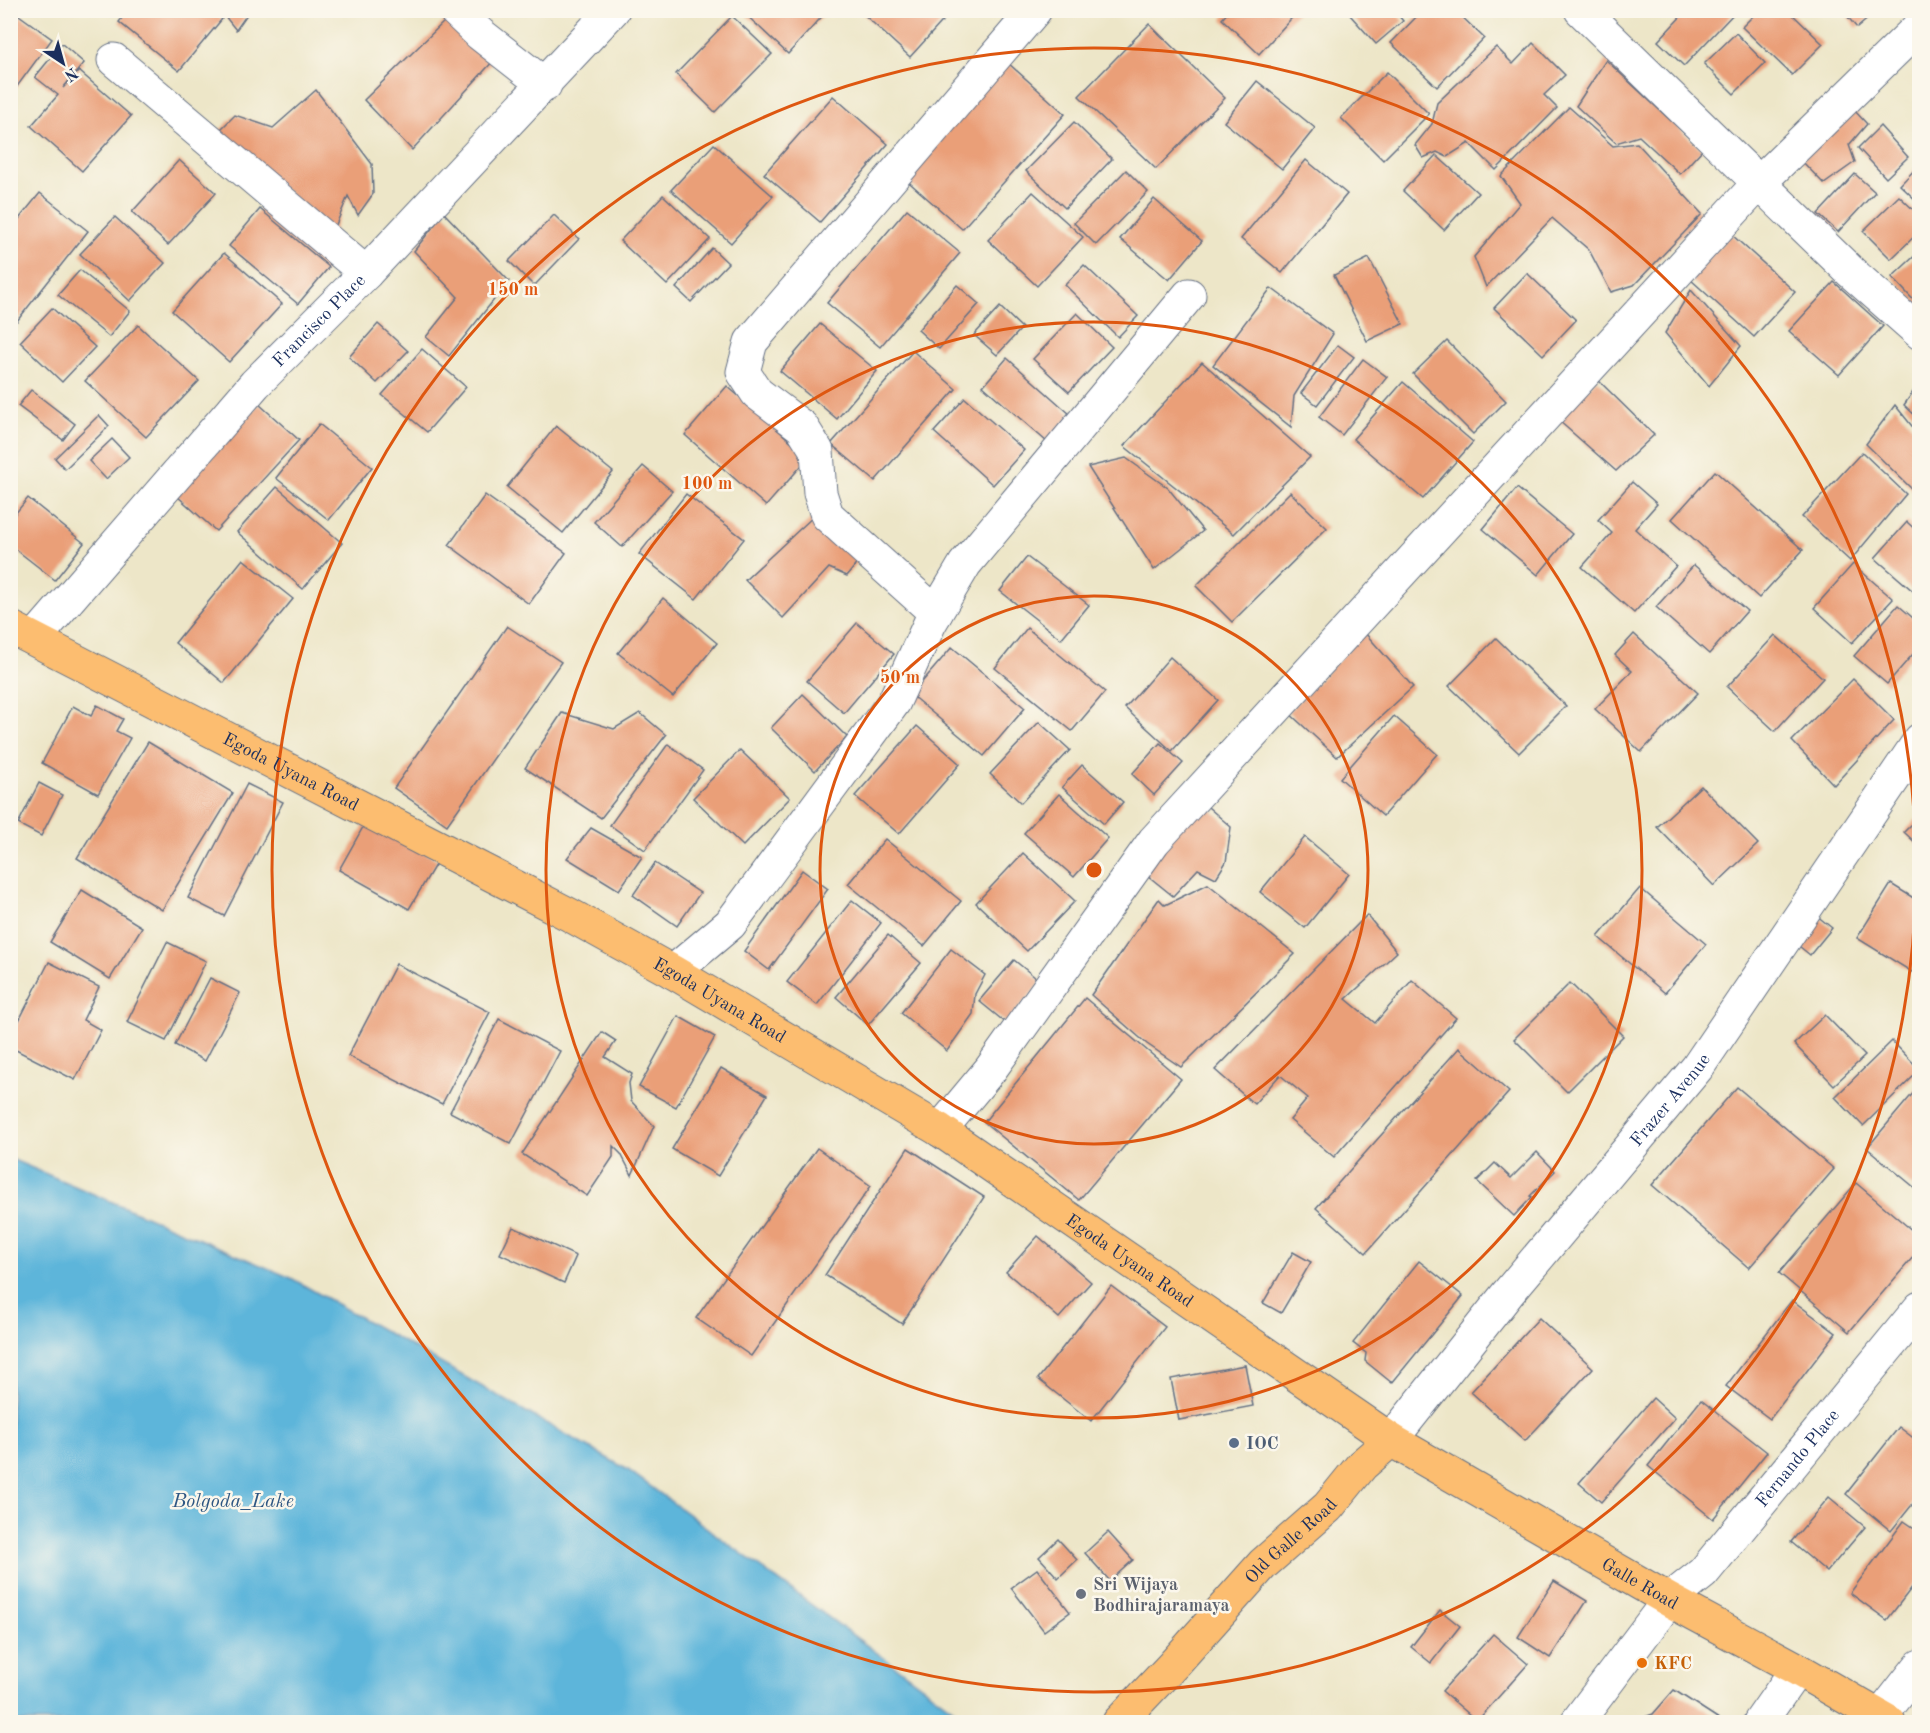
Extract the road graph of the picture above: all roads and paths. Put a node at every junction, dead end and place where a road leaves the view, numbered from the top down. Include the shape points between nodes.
1 (455, 10) edge
2 (613, 10) edge
3 (1035, 10) edge
4 (1581, 10) edge
5 (1920, 26) edge
6 (114, 60) dead end
7 (545, 85) junction
8 (1759, 183) junction
9 (366, 273) junction
10 (1189, 295) dead end
11 (1920, 333) edge
12 (936, 613) junction
13 (23, 633) edge
14 (1920, 740) edge
15 (673, 972) junction
16 (940, 1130) junction
17 (1920, 1308) edge
18 (1391, 1440) junction
19 (1669, 1600) junction
20 (1920, 1666) edge
21 (1797, 1669) junction
22 (1885, 1720) edge
23 (1119, 1722) edge
24 (1577, 1722) edge
25 (1760, 1722) edge

1 - 7 street
2 - 7 street, Francisco Place
3 - 12 street via 751,342 743,372 756,393 802,427 817,451 820,493 827,515
4 - 8 street
5 - 8 street
6 - 9 street
7 - 9 street, Francisco Place
8 - 11 street
8 - 16 street via 1154,842 990,1070
9 - 13 street, Francisco Place via 255,384
10 - 12 street via 964,564
12 - 15 street via 894,702 730,924
13 - 15 main road, Egoda Uyana Road
14 - 18 street, Frazer Avenue via 1697,1068 1508,1293
15 - 16 main road, Egoda Uyana Road
16 - 18 main road, Egoda Uyana Road
17 - 19 street, Fernando Place via 1703,1573
18 - 19 main road, Galle Road
18 - 23 main road, Old Galle Road via 1362,1465 1328,1507 1263,1564
19 - 21 main road, Galle Road
19 - 24 street, Fernando Place
20 - 22 street
21 - 22 main road, Galle Road
21 - 25 street

